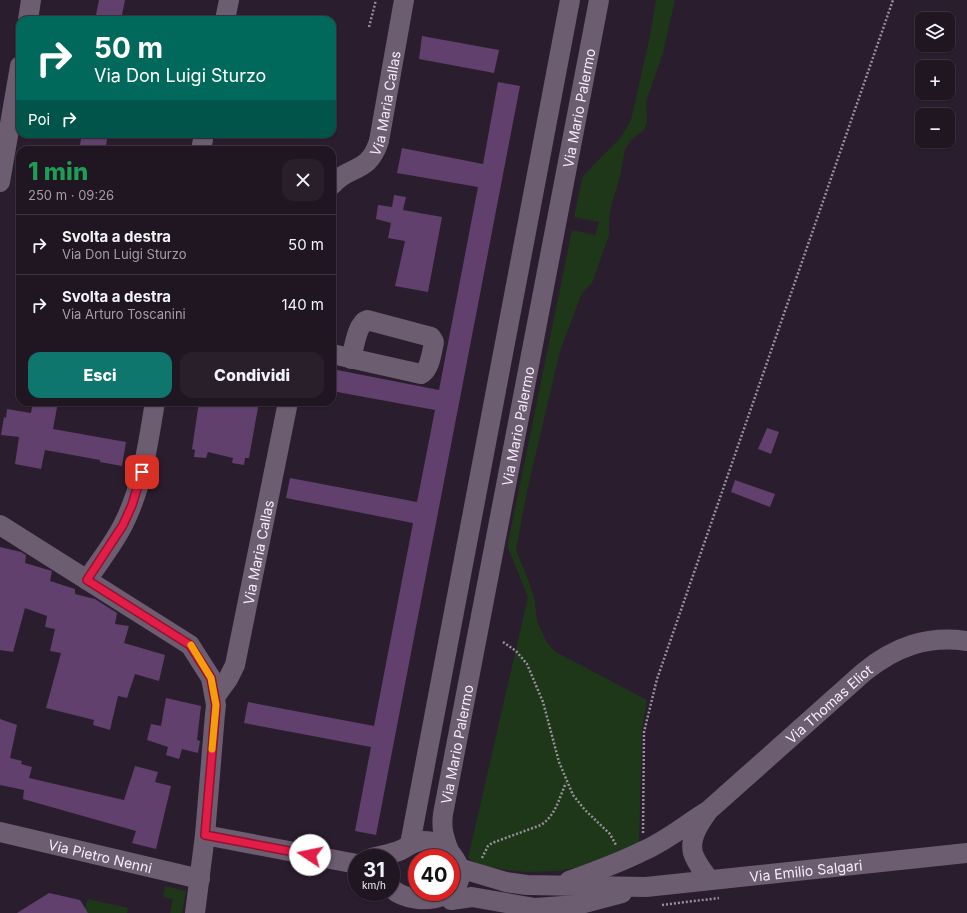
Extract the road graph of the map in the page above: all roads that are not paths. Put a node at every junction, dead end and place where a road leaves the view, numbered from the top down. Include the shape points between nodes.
1 (229, 0) edge
2 (404, 0) edge
3 (570, 0) edge
4 (599, 0) edge
5 (226, 16) edge
6 (16, 89) edge
7 (336, 181) edge
8 (0, 182) edge
9 (154, 406) edge
10 (287, 406) edge
11 (0, 526) edge
12 (87, 580) junction
13 (967, 641) edge
14 (214, 697) junction
15 (709, 810) junction
16 (0, 832) edge
17 (205, 835) junction
18 (446, 849) edge
19 (448, 849) edge
20 (401, 853) edge
21 (967, 854) edge
22 (348, 860) edge
23 (460, 868) edge
24 (200, 879) junction
25 (709, 880) junction
26 (556, 885) junction
27 (646, 887) junction
28 (400, 901) edge
29 (441, 907) edge
30 (195, 913) edge

1 - 5 street
2 - 7 street, Via Maria Callas via 376,150 365,164
3 - 20 street, Via Mario Palermo
4 - 19 street, Via Mario Palermo via 443,814 443,834
6 - 8 street
9 - 12 street via 142,472 132,505 123,525
10 - 14 street, Via Maria Callas via 234,665 228,679
11 - 12 street
12 - 14 street via 190,645 211,678
13 - 15 street, Via Thomas Eliot via 919,642 880,659
14 - 17 street via 215,714
15 - 25 street, Via Thomas Eliot via 698,826 693,852
15 - 26 street, Via Thomas Eliot via 644,851
16 - 24 street, Via Pietro Nenni
17 - 22 street
17 - 24 street
18 - 20 street via 440,845 420,841
21 - 25 street, Via Emilio Salgari
23 - 26 street, Via Emilio Salgari via 506,882
24 - 30 street
25 - 27 street, Via Emilio Salgari
26 - 27 street, Via Emilio Salgari
27 - 29 street, Via Emilio Salgari via 577,905 535,908 472,897 459,898
28 - 29 street, Via Emilio Salgari via 408,908 417,911 425,912

